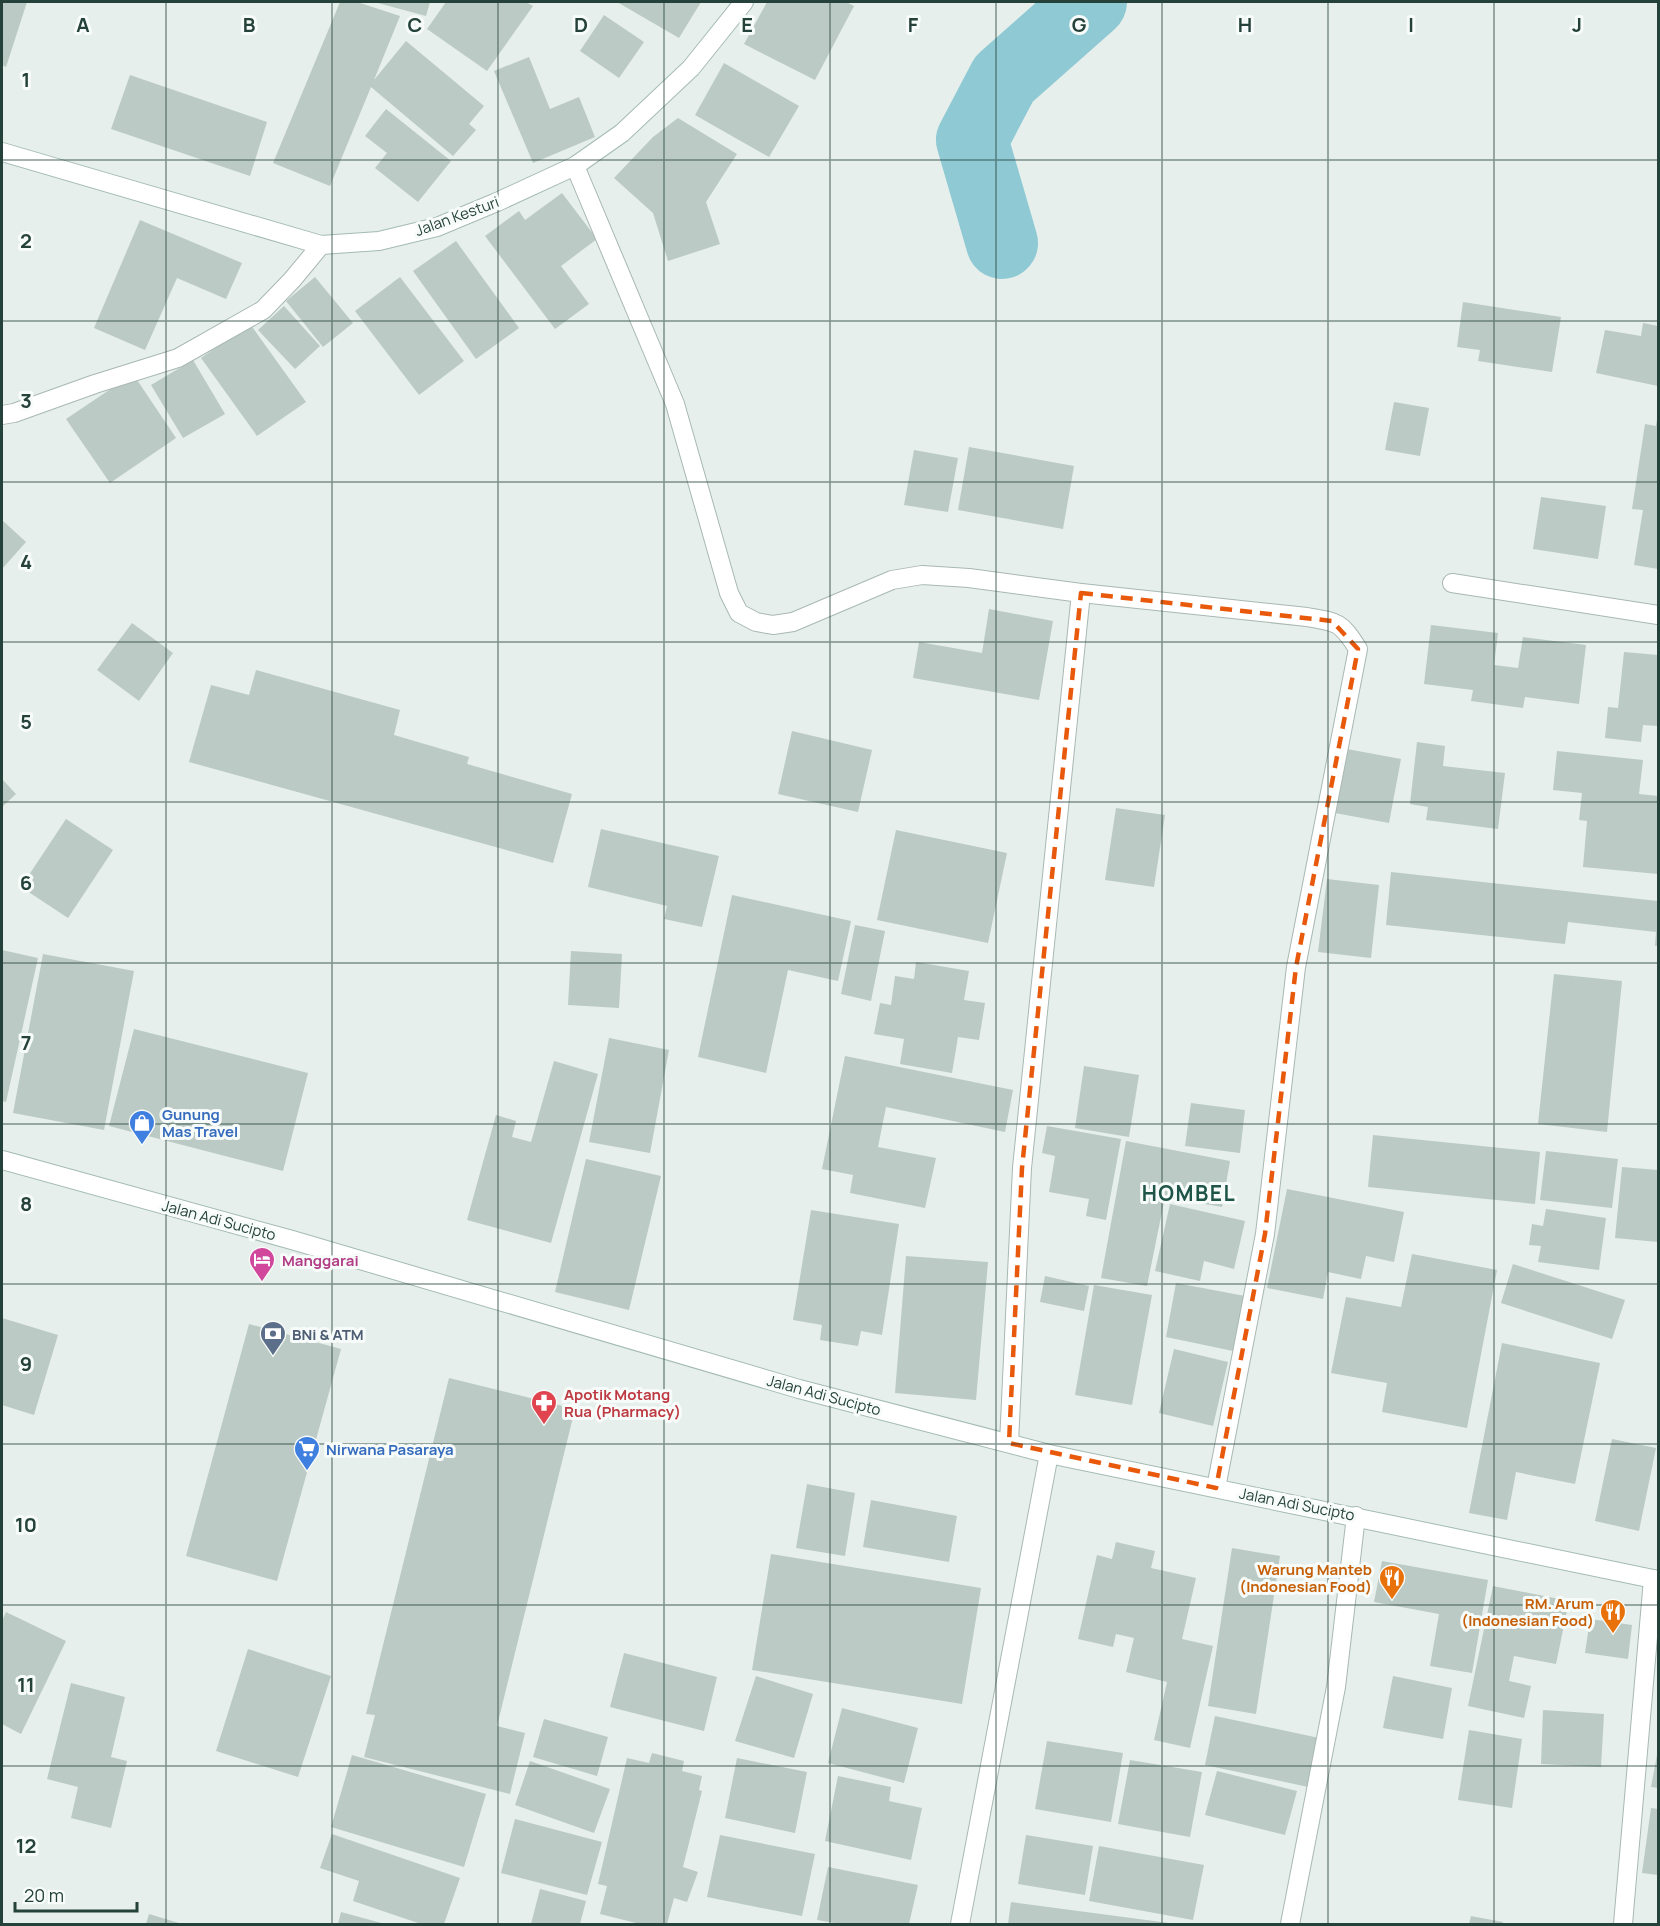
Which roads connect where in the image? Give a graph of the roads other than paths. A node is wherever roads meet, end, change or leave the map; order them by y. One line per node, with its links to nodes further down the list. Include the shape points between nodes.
1 (744, 2): 3 (street, Jalan Kesturi, via 691,68 622,133)
2 (2, 152): 4 (street, Jalan Kesturi)
3 (575, 166): 4 (street, Jalan Kesturi, via 436,226 379,241); 7 (street, via 675,404 729,593 740,613 773,626 793,622 892,580 922,575)
4 (321, 245): 5 (street, via 263,310 178,358)
5 (2, 415)
6 (1452, 583): 8 (street)
7 (1081, 593): 10 (street, via 1022,1168); 12 (street, via 1332,621 1341,625 1358,649 1296,967 1265,1234)
8 (1659, 615)
9 (2, 1160): 10 (street, Jalan Adi Sucipto, via 292,1240 799,1389)
10 (1009, 1443): 11 (street, Jalan Adi Sucipto)
11 (1049, 1454): 12 (street, Jalan Adi Sucipto); 15 (street)
12 (1216, 1488): 13 (street, Jalan Adi Sucipto)
13 (1356, 1516): 14 (street, Jalan Adi Sucipto); 16 (street, via 1336,1687)
14 (1656, 1580): 17 (street)
15 (960, 1924)
16 (1290, 1924)
17 (1623, 1924)

